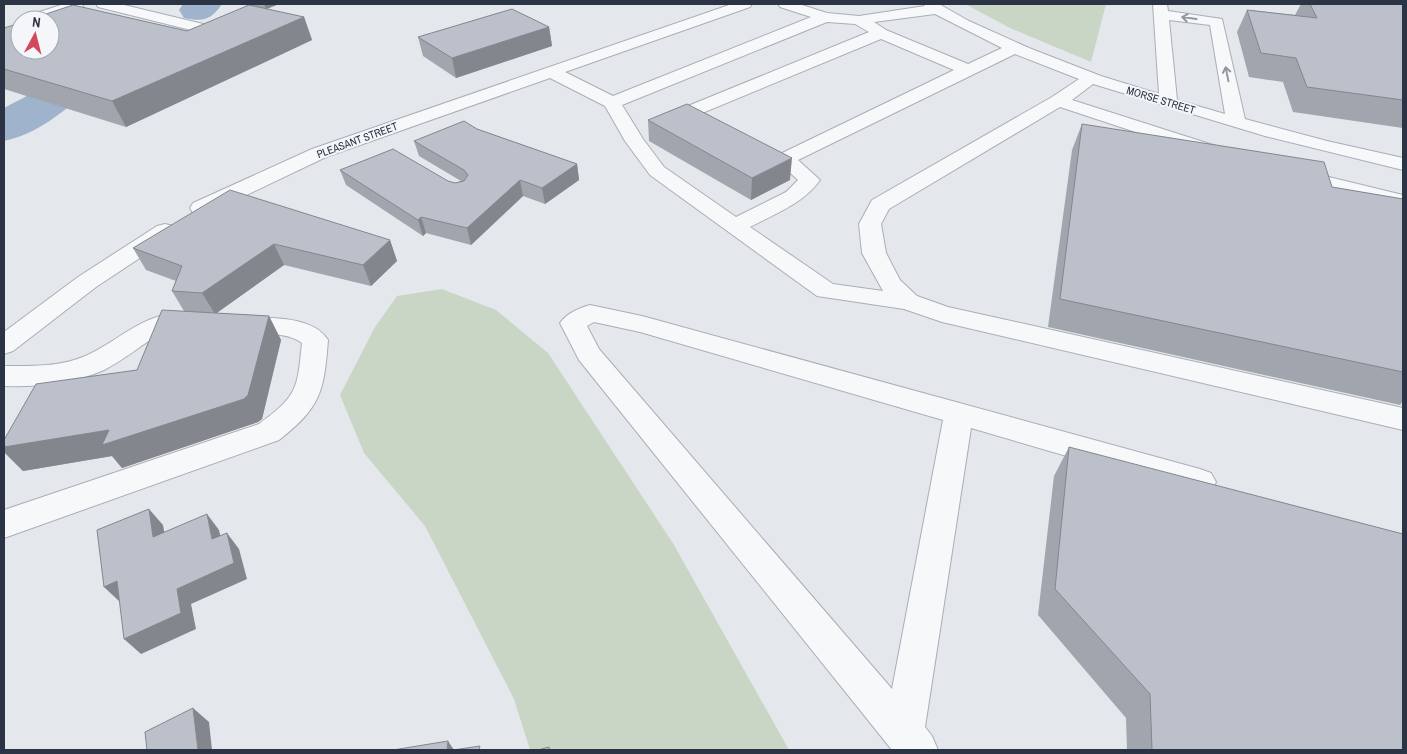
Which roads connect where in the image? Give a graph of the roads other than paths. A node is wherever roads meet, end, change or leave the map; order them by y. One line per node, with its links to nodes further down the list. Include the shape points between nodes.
1 (78, 4): 7 (street)
2 (103, 4): 10 (street)
3 (745, 4): 14 (street, PLEASANT STREET)
4 (785, 4): 8 (street)
5 (933, 6): 9 (street); 12 (street, MORSE STREET)
6 (1160, 9): 18 (street); 22 (street, one-way to 6, via 1217,22)
7 (60, 10)
8 (826, 17): 9 (street); 16 (street)
9 (859, 20): 11 (street)
10 (223, 33)
11 (881, 33): 13 (street); 20 (street)
12 (1014, 48): 13 (street); 15 (street, MORSE STREET)
13 (968, 70): 25 (street)
14 (552, 72): 19 (street); 31 (street, PLEASANT STREET, via 378,142 319,153 183,219 87,282)
15 (1091, 78): 17 (street); 18 (street, MORSE STREET)
16 (644, 90): 19 (street); 20 (street)
17 (1058, 101): 24 (street); 30 (street, via 880,205 870,224 874,253 890,284)
18 (1168, 102): 22 (street, MORSE STREET)
19 (612, 103): 29 (street, via 657,171)
20 (676, 106): 21 (street)
21 (706, 121)
22 (1236, 122): 26 (street, MORSE STREET)
23 (768, 151): 25 (street)
24 (1229, 156)
25 (785, 159): 29 (street, via 810,180 793,196)
26 (1403, 164)
27 (1275, 169): 28 (street)
28 (1403, 201)
29 (735, 226): 30 (street, via 826,291)
30 (908, 302): 34 (street, via 951,316)
31 (4, 345)
32 (4, 376): 36 (street, via 41,377 67,373 113,353 152,327 168,322 290,329 308,334 314,340 310,388 303,403 269,432)
33 (959, 414): 35 (street); 37 (street); 37 (street, via 642,324 590,313 573,323 588,354)
34 (1403, 419)
35 (1224, 489)
36 (4, 524)
37 (911, 742)

